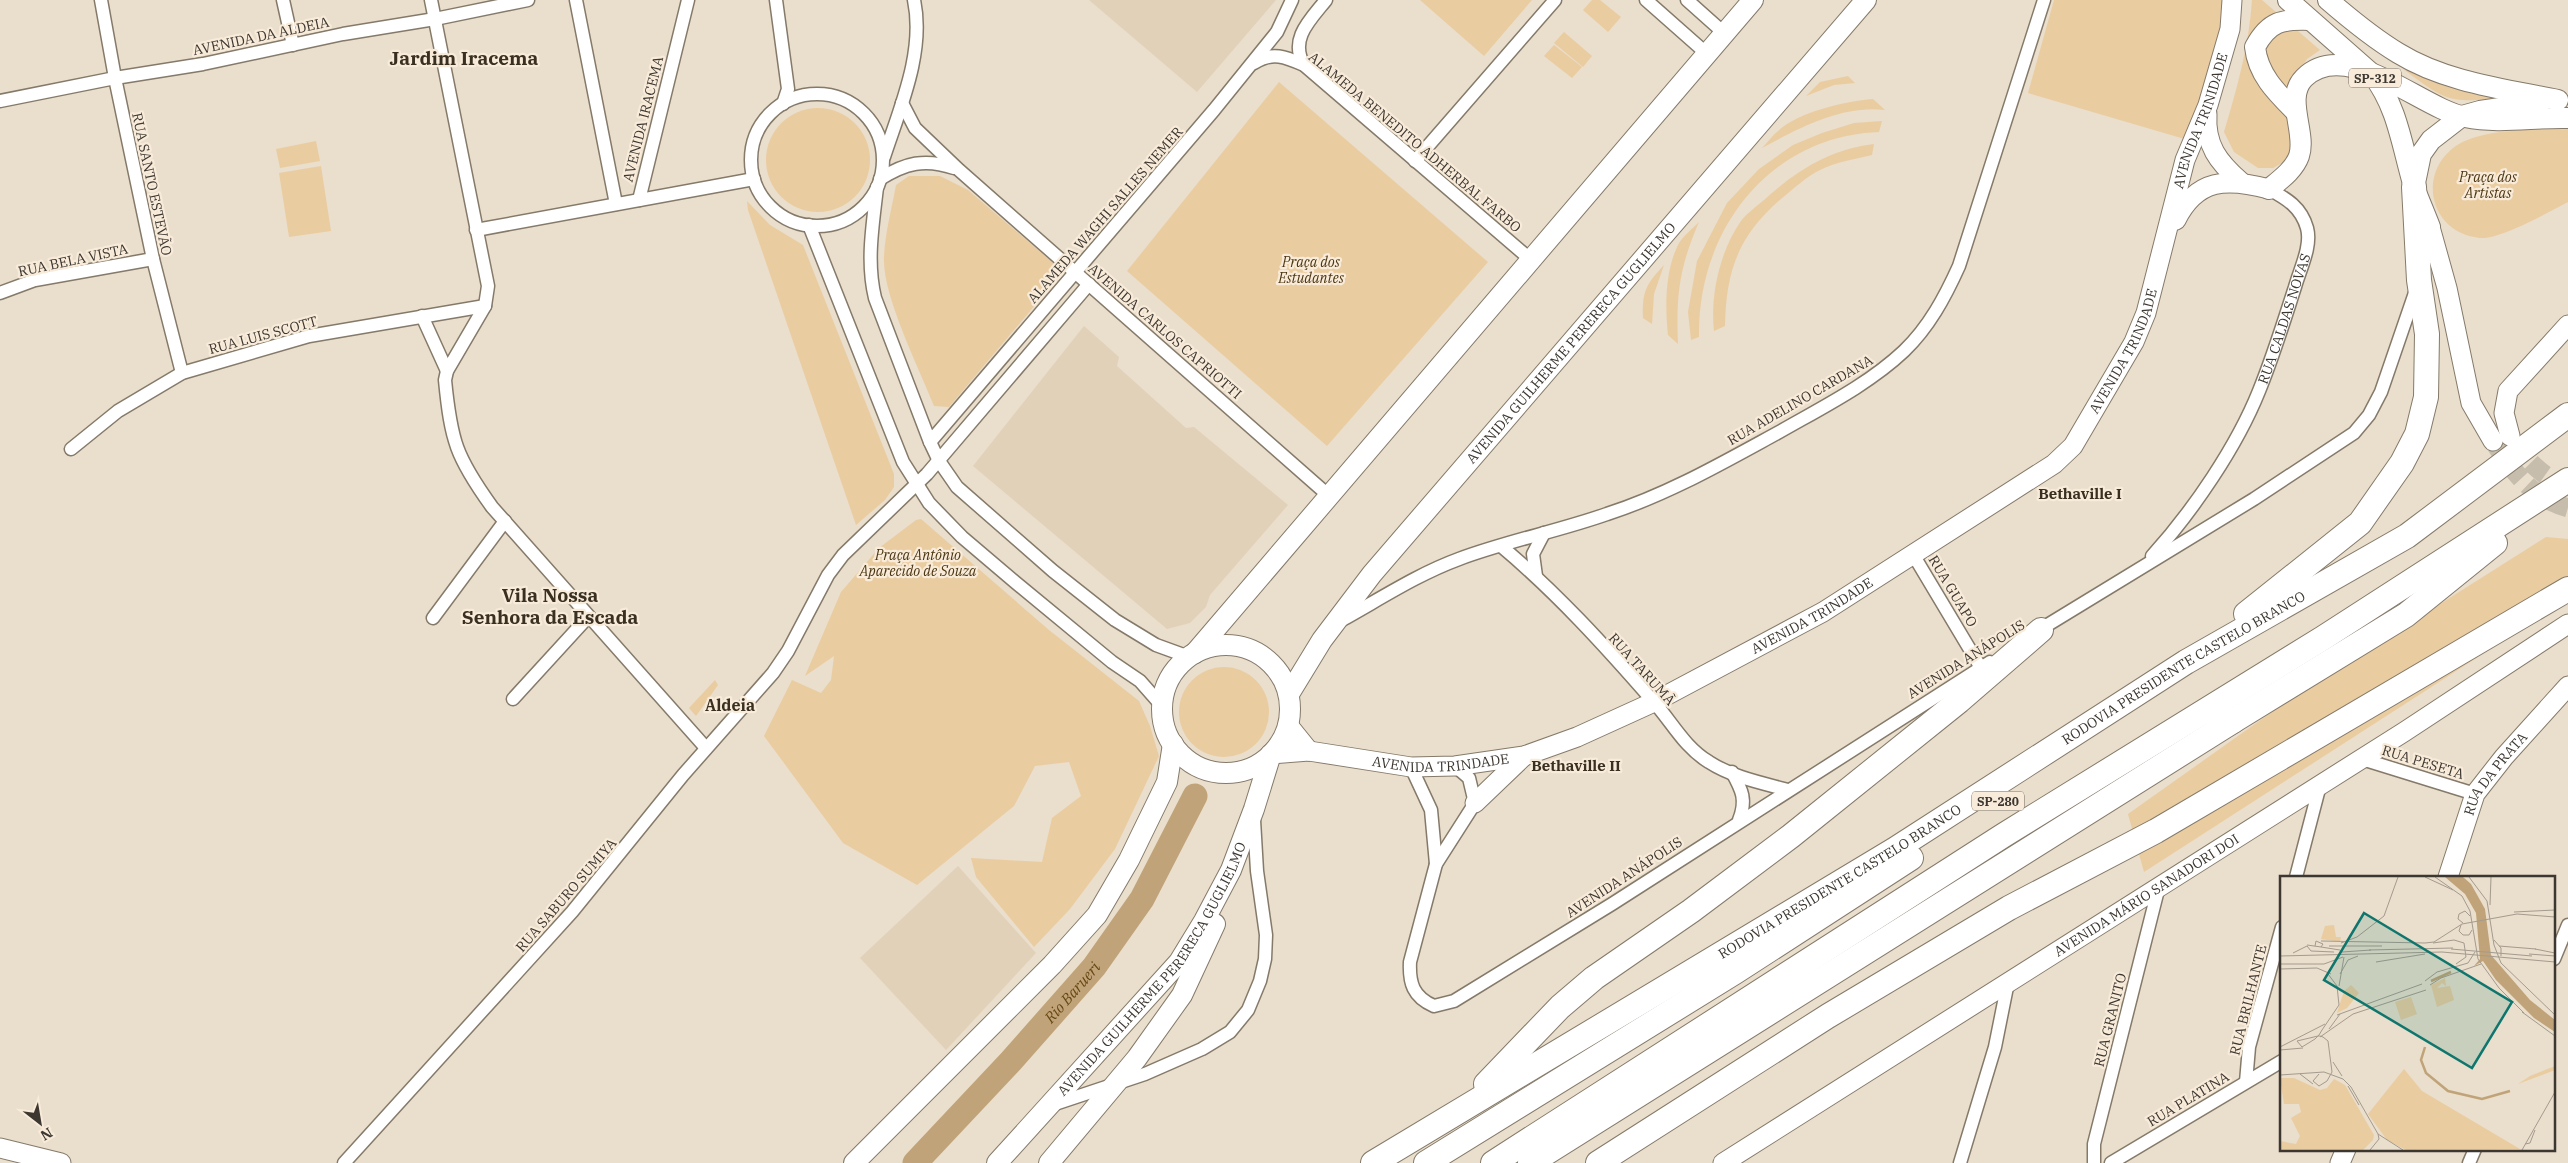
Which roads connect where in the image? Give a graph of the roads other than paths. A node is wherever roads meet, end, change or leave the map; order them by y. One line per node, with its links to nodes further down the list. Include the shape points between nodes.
1 (101, 0): 28 (street, RUA SANTO ESTEVÃO)
2 (283, 0): 23 (street)
3 (431, 0): 20 (street)
4 (528, 0): 20 (street, AVENIDA DA ALDEIA)
5 (576, 0): 46 (street)
6 (688, 0): 45 (street, AVENIDA IRACEMA)
7 (776, 0): 32 (street, via 788,89)
8 (915, 0): 31 (street, via 916,45)
9 (1292, 0): 26 (street, ALAMEDA WAGHI SALLES NEMER, via 1277,32)
10 (1326, 0): 25 (street, via 1298,40 1298,53)
11 (1556, 0): 38 (street)
12 (1646, 0): 24 (street)
13 (1687, 0): 22 (street)
14 (1752, 0): 22 (main road)
15 (1866, 0): 81 (main road, AVENIDA GUILHERME PERERECA GUGLIELMO, via 1372,574)
16 (2044, 0): 71 (street, RUA ADELINO CARDANA, via 1959,266 1941,303 1905,350 1880,372 1823,408 1660,495)
17 (2232, 0): 33 (street, AVENIDA TRINIDADE, via 2230,29)
18 (2288, 0): 21 (main road, SP-312)
19 (2328, 0): 29 (main road, via 2398,54 2427,68 2465,81)
20 (435, 19): 23 (street, AVENIDA DA ALDEIA); 49 (street)
21 (2310, 20): 27 (main road, SP-312); 34 (main road, via 2279,22 2267,30 2255,47 2256,60 2264,76)
22 (1724, 33): 24 (main road)
23 (293, 45): 28 (street, AVENIDA DA ALDEIA)
24 (1706, 53): 52 (main road)
25 (1304, 65): 26 (street, ALAMEDA BENEDITO ADHERBAL FARBO, via 1272,55); 38 (street, ALAMEDA BENEDITO ADHERBAL FARBO)
26 (1250, 66): 53 (street, ALAMEDA WAGHI SALLES NEMER)
27 (2372, 74): 34 (main road, via 2348,65 2314,71 2303,78 2297,94); 35 (main road, SP-312); 43 (main road, SP-312, via 2392,106)
28 (114, 78): 30 (street, AVENIDA DA ALDEIA); 51 (street, RUA SANTO ESTEVÃO)
29 (2563, 100): 35 (main road)
30 (0, 101)
31 (902, 103): 37 (street); 39 (street, AVENIDA CARLOS CAPRIOTTI, via 915,128)
32 (783, 104): 37 (street, via 802,96 822,94 855,105 876,131); 40 (street, via 765,120 756,136 751,159)
33 (2208, 105): 41 (street, via 2206,124 2214,155); 50 (street, AVENIDA TRINIDADE, via 2185,160)
34 (2296, 112): 44 (main road, via 2301,148 2299,157)
35 (2462, 116): 36 (main road, via 2487,121); 43 (main road, via 2431,140 2421,154)
36 (2568, 118)
37 (883, 161): 42 (street)
38 (1415, 161): 52 (street, ALAMEDA BENEDITO ADHERBAL FARBO)
39 (959, 170): 42 (street, AVENIDA CARLOS CAPRIOTTI, via 922,161 905,165); 53 (street, AVENIDA CARLOS CAPRIOTTI)
40 (754, 179): 45 (street); 47 (street, via 774,210)
41 (2241, 182): 44 (street, RUA CALDAS NOVAS); 50 (street, RUA CALDAS NOVAS, via 2202,188 2193,195 2183,206)
42 (878, 183): 47 (street, via 867,202 848,218 830,224); 64 (street, via 870,253 872,287)
43 (2414, 187): 48 (main road, SP-312); 54 (highway)
44 (2269, 189): 75 (street, RUA CALDAS NOVAS, via 2291,201 2308,229 2307,248 2290,303 2259,392 2239,432 2176,529)
45 (638, 200): 46 (street, AVENIDA IRACEMA)
46 (616, 204): 49 (street, AVENIDA IRACEMA)
47 (809, 225): 68 (street, via 903,462)
48 (2430, 227): 59 (street, via 2447,288 2471,403 2501,439 2508,391)
49 (476, 230): 57 (street, via 488,286)
50 (2165, 242): 74 (street, AVENIDA TRINDADE, via 2146,313 2134,342 2073,446 2054,464)
51 (152, 259): 56 (street, RUA BELA VISTA, via 35,280); 61 (street, RUA SANTO ESTEVÃO)
52 (1530, 259): 69 (main road)
53 (1075, 272): 55 (street, AVENIDA CARLOS CAPRIOTTI); 64 (street, ALAMEDA WAGHI SALLES NEMER)
54 (2419, 280): 75 (street, AVENIDA ANÁPOLIS, via 2381,392 2369,415 2354,433); 84 (highway, via 2427,334 2426,397 2417,434 2402,463 2360,523)
55 (1089, 284): 66 (street); 69 (street, AVENIDA CARLOS CAPRIOTTI)
56 (0, 294)
57 (485, 306): 58 (street, RUA LUIS SCOTT); 60 (street)
58 (422, 316): 60 (street); 61 (street, RUA LUIS SCOTT, via 309,336)
59 (2568, 325)
60 (447, 371): 70 (street, via 445,380 452,437 471,477)
61 (182, 373): 65 (street, RUA LUIS SCOTT, via 118,411)
62 (2568, 415): 72 (highway)
63 (2568, 434): 72 (highway, RODOVIA PRESIDENTE CASTELO BRANCO / SP-280)
64 (930, 442): 66 (street)
65 (71, 449)
66 (939, 461): 68 (street, RUA SABURO SUMIYA); 83 (street, via 957,487 1102,610 1142,638)
67 (2568, 482): 91 (highway, via 2406,615); 106 (highway, SP-280)
68 (916, 486): 90 (street, via 962,537 1112,662 1140,681); 95 (street, RUA SABURO SUMIYA, via 843,555 828,575 774,673)
69 (1328, 495): 83 (main road)
70 (505, 521): 78 (street); 79 (street)
71 (1544, 533): 73 (street, RUA ADELINO CARDANA); 76 (street, via 1533,554)
72 (2407, 536): 84 (highway, RODOVIA PRESIDENTE CASTELO BRANCO); 93 (highway, RODOVIA PRESIDENTE CASTELO BRANCO / SP-280)
73 (1501, 546): 76 (street, RUA TARUMÃ); 81 (street, RUA ADELINO CARDANA, via 1432,570)
74 (1914, 556): 85 (street, RUA GUAPO); 89 (street, AVENIDA TRINDADE, via 1823,612)
75 (2144, 566): 82 (street, AVENIDA ANÁPOLIS)
76 (1536, 576): 89 (street, RUA TARUMÃ)
77 (2568, 589): 137 (highway, via 2156,831 2009,908 1828,1016)
78 (588, 617): 88 (street); 95 (street)
79 (433, 618)
80 (2568, 624): 99 (street, AVENIDA MÁRIO SANADORI DOI)
81 (1333, 625): 87 (main road, AVENIDA GUILHERME PERERECA GUGLIELMO)
82 (2041, 630): 85 (street, AVENIDA ANÁPOLIS); 123 (highway, via 1791,836 1560,1006)
83 (1192, 655): 87 (main road, via 1210,647 1226,645 1249,649 1274,667); 90 (main road, via 1172,675)
84 (2186, 662): 93 (highway); 123 (highway, RODOVIA PRESIDENTE CASTELO BRANCO, via 1894,850)
85 (1980, 668): 104 (street, AVENIDA ANÁPOLIS)
86 (2568, 687): 105 (street, RUA DA PRATA)
87 (1289, 694): 92 (main road)
88 (513, 699)
89 (1654, 702): 98 (street, AVENIDA TRINDADE, via 1577,737); 102 (street, RUA TARUMÃ, via 1692,750 1710,763)
90 (1162, 706): 94 (main road, via 1163,722)
91 (2233, 721): 106 (highway); 136 (highway)
92 (1288, 725): 96 (street); 97 (main road)
93 (2106, 731): 134 (highway, RODOVIA PRESIDENTE CASTELO BRANCO / SP-280, via 1735,972)
94 (1173, 744): 97 (main road, via 1195,765 1220,772 1246,770); 129 (main road, via 1167,782 1129,860 1097,915 1052,965)
95 (706, 748): 128 (street, RUA SABURO SUMIYA, via 572,912)
96 (1309, 751): 97 (street, AVENIDA TRINDADE); 100 (street, AVENIDA TRINDADE)
97 (1272, 754): 108 (main road, AVENIDA GUILHERME PERERECA GUGLIELMO)
98 (1524, 756): 101 (street, AVENIDA TRINDADE); 107 (street)
99 (2362, 758): 103 (street, AVENIDA MÁRIO SANADORI DOI); 105 (street, RUA PESETA)
100 (1410, 766): 101 (street, AVENIDA TRINDADE); 111 (street, via 1431,810)
101 (1455, 766): 107 (street, via 1469,778)
102 (1732, 772): 104 (street, RUA TARUMÃ); 109 (street, via 1744,799 1745,807)
103 (2320, 785): 112 (street); 114 (street, AVENIDA MÁRIO SANADORI DOI)
104 (1788, 790): 109 (street, AVENIDA ANÁPOLIS)
105 (2475, 794): 113 (street, RUA DA PRATA)
106 (2059, 800): 135 (highway, SP-280)
107 (1475, 803): 111 (street)
108 (1254, 809): 110 (main road, AVENIDA GUILHERME PERERECA GUGLIELMO); 121 (street, via 1256,862 1266,935 1263,966 1248,1010 1230,1032 1202,1049)
109 (1739, 820): 111 (street, AVENIDA ANÁPOLIS, via 1454,1002 1434,1006 1416,996 1409,976)
110 (1246, 828): 121 (main road, via 1238,870 1227,899 1182,994); 122 (main road, AVENIDA GUILHERME PERERECA GUGLIELMO, via 1218,896 1179,962)
111 (1436, 864)
112 (2296, 876)
113 (2448, 876)
114 (2160, 886): 118 (street, AVENIDA MÁRIO SANADORI DOI); 140 (street, RUA GRANITO, via 2094,1144)
115 (2568, 925): 117 (street)
116 (2280, 934): 120 (street, RUA BRILHANTE, via 2249,1047)
117 (2556, 954)
118 (2008, 982): 138 (street, AVENIDA MÁRIO SANADORI DOI); 139 (street, via 1995,1047)
119 (2280, 1062): 120 (street, RUA PLATINA)
120 (2246, 1082): 141 (street, RUA PLATINA)
121 (1116, 1083): 122 (street); 131 (main road)
122 (1052, 1105): 130 (main road, AVENIDA GUILHERME PERERECA GUGLIELMO)
123 (1465, 1106): 132 (highway, RODOVIA PRESIDENTE CASTELO BRANCO); 133 (highway)
124 (0, 1148): 127 (street)
125 (2346, 1150): 142 (street)
126 (2475, 1150): 143 (street)
127 (61, 1163)
128 (344, 1163)
129 (854, 1163)
130 (997, 1163)
131 (1049, 1163)
132 (1373, 1163)
133 (1418, 1163)
134 (1426, 1163)
135 (1493, 1163)
136 (1530, 1163)
137 (1598, 1163)
138 (1723, 1163)
139 (1960, 1163)
140 (2094, 1163)
141 (2111, 1163)
142 (2340, 1163)
143 (2469, 1163)

